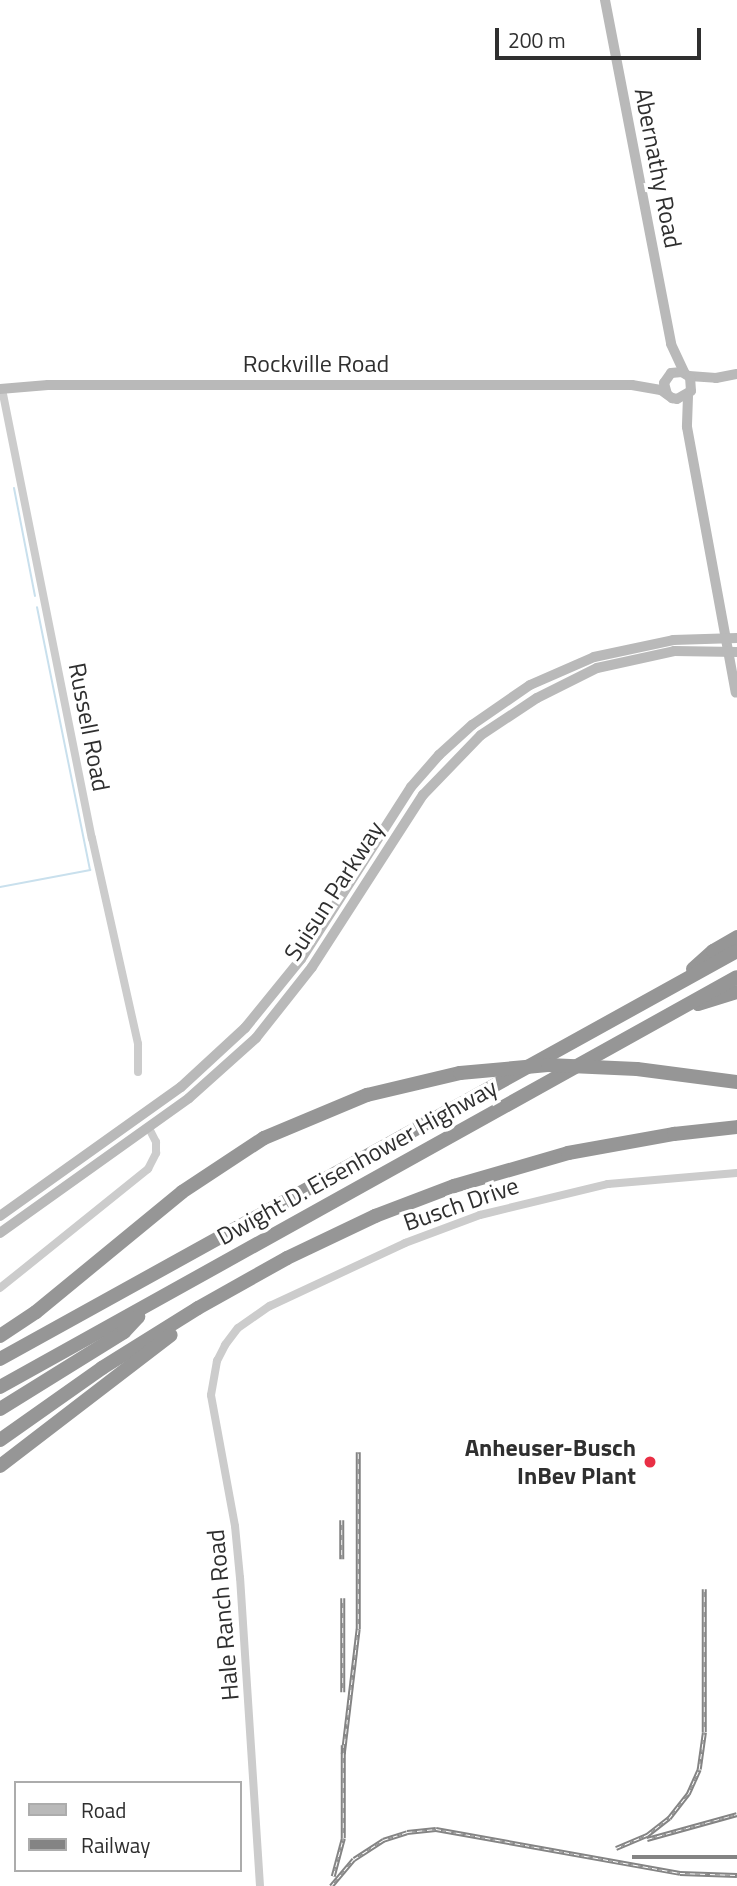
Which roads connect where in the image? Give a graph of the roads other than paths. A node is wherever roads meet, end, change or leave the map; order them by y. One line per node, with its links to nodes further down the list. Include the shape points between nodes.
1 (605, 0): 2 (main road, Abernathy Road)
2 (671, 344): 3 (main road, Abernathy Road); 5 (main road, Abernathy Road)
3 (687, 374): 5 (main road, via 676,371); 6 (main road); 9 (main road)
4 (737, 374): 6 (main road)
5 (667, 377): 7 (main road, Rockville Road); 10 (main road, via 664,386)
6 (716, 378): 9 (main road)
7 (632, 385): 8 (main road, Rockville Road, via 48,385); 10 (main road, Rockville Road)
8 (1, 389): 21 (street, Russell Road, via 138,1044)
9 (689, 394): 10 (main road); 11 (main road)
10 (671, 396): 11 (main road)
11 (687, 427): 12 (main road)
12 (731, 638): 13 (main road); 26 (main road, Suisun Parkway, via 652,643 594,657 530,685 472,725 411,788 300,959 245,1028 181,1087)
13 (733, 651): 14 (main road); 24 (main road, Suisun Parkway, via 674,651 589,671 481,735 423,795 276,1015 212,1079)
14 (736, 693)
15 (737, 937): 18 (highway, via 713,951)
16 (737, 951): 18 (highway, Dwight D. Eisenhower Highway)
17 (737, 977): 20 (highway, Dwight D. Eisenhower Highway)
18 (674, 986): 33 (highway, Dwight D. Eisenhower Highway)
19 (737, 992): 20 (highway)
20 (683, 1006): 30 (highway, Dwight D. Eisenhower Highway)
21 (138, 1072)
22 (734, 1081): 31 (highway, bridge, via 637,1069 548,1065 460,1073 367,1095 264,1138 182,1192)
23 (735, 1127): 29 (highway, via 587,1149 454,1186 318,1242)
24 (149, 1128): 27 (main road, Suisun Parkway); 28 (street, via 156,1153 148,1169)
25 (737, 1173): 32 (street, Busch Drive, via 608,1184 480,1215 405,1243 270,1306 238,1328)
26 (0, 1216)
27 (0, 1233)
28 (0, 1289)
29 (205, 1306): 36 (highway, via 102,1368); 37 (highway, via 202,1314)
30 (147, 1307): 34 (highway, Dwight D. Eisenhower Highway); 35 (highway, via 124,1332)
31 (0, 1336)
32 (225, 1345): 38 (street, Hale Ranch Road, via 211,1395 235,1526)
33 (0, 1359)
34 (0, 1387)
35 (0, 1409)
36 (0, 1440)
37 (0, 1466)
38 (260, 1886)

